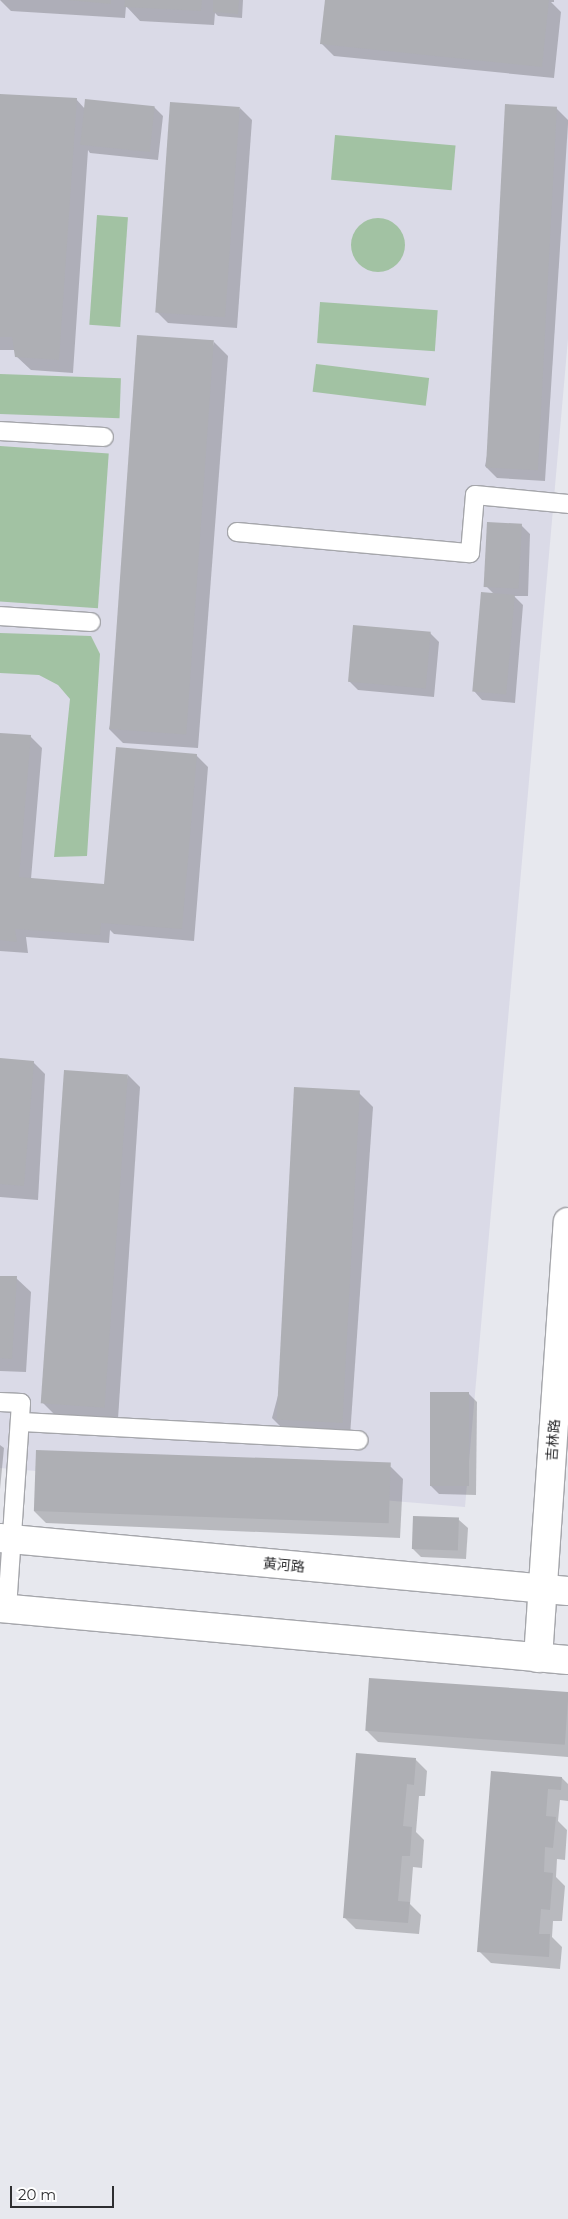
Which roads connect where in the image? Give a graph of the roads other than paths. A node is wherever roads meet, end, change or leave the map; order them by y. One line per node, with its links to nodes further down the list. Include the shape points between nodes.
1 (0, 431): 2 (lane)
2 (104, 437)
3 (568, 504): 4 (lane, via 475,494 470,553)
4 (237, 532)
5 (0, 616): 6 (lane)
6 (91, 622)
7 (568, 1222): 12 (street, 吉林路)
8 (0, 1402): 9 (lane, via 22,1403)
9 (22, 1422): 10 (lane); 11 (lane)
10 (359, 1440)
11 (6, 1539): 12 (street, 黄河路); 13 (lane)
12 (555, 1590): 14 (street, 吉林路)
13 (3, 1608): 14 (street)
14 (538, 1658): 15 (street)
15 (568, 1660)

